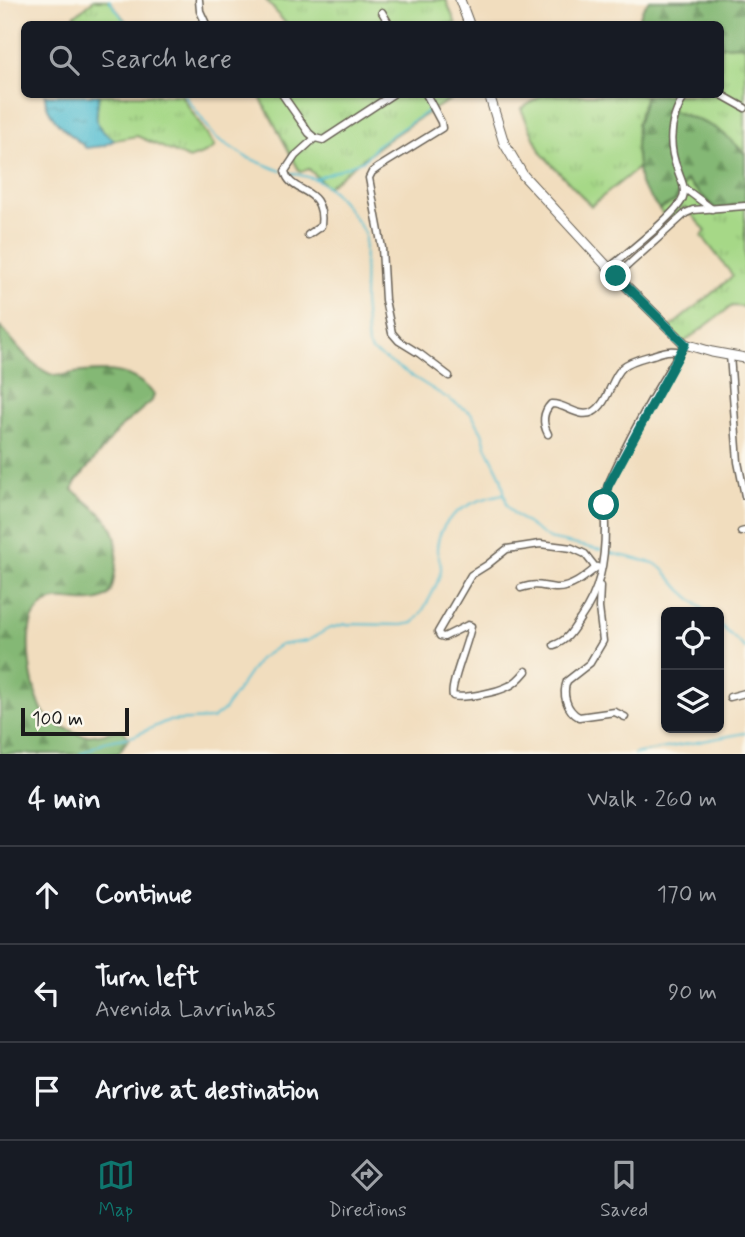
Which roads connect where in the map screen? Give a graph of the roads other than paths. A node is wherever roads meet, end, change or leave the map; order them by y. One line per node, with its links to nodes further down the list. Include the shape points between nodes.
1 (199, 0): 4 (street)
2 (460, 0): 6 (street)
3 (382, 12): 5 (street)
4 (205, 21)
5 (387, 21)
6 (468, 21)
7 (724, 96): 13 (street)
8 (285, 98): 14 (street)
9 (387, 98): 14 (street, via 326,139)
10 (428, 98): 24 (street, via 442,128 369,178 392,333)
11 (490, 98): 19 (street, via 504,144 523,175)
12 (684, 98): 15 (street, via 670,137)
13 (745, 108)
14 (314, 138): 18 (street, via 286,169 289,180 319,204 321,226)
15 (684, 188): 17 (street); 19 (street, via 679,206)
16 (745, 206): 17 (street)
17 (712, 209): 20 (street, via 686,213)
18 (308, 235)
19 (609, 268): 20 (street)
20 (616, 276): 21 (street)
21 (682, 348): 22 (street); 25 (street, via 623,367 592,412 579,414 551,404 544,416); 27 (street, via 608,486)
22 (730, 355): 23 (street); 26 (street)
23 (745, 358)
24 (449, 376)
25 (548, 434)
26 (745, 496)
27 (603, 561): 28 (street); 29 (street)
28 (596, 568): 30 (street, via 565,587 539,584); 32 (street, via 580,550 526,545 502,551 466,580 438,632 444,637 471,626 451,688 453,696 504,688)
29 (600, 583): 31 (street, via 568,636); 35 (street, via 603,641 590,663 567,681 566,699 579,718 615,712)
30 (521, 588)
31 (554, 645)
32 (526, 671)
33 (745, 693): 34 (street)
34 (730, 697)
35 (625, 717)

